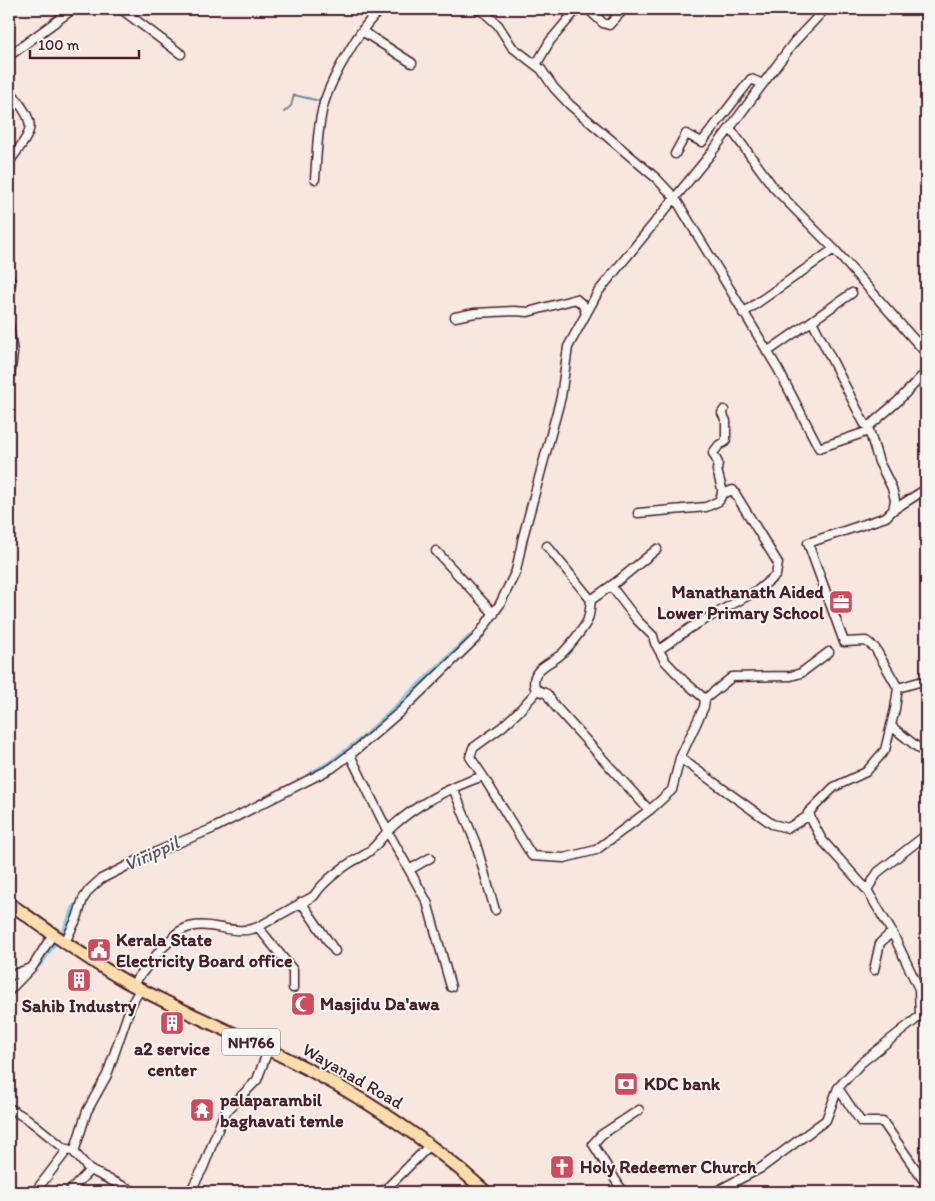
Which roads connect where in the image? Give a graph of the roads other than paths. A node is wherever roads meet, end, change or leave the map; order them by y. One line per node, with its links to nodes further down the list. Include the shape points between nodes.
1 (72, 9): 11 (street)
2 (121, 9): 10 (street)
3 (382, 9): 9 (street)
4 (476, 9): 13 (street, via 498,25 512,47)
5 (577, 9): 13 (street, via 550,41)
6 (588, 9): 7 (street, via 609,25)
7 (624, 9)
8 (825, 9): 14 (street, via 795,41)
9 (362, 31): 12 (street); 19 (street, via 339,66 324,103)
10 (181, 54)
11 (9, 56)
12 (412, 63)
13 (536, 65): 20 (street, via 570,105 660,182)
14 (763, 84): 16 (street); 17 (street, via 751,79 702,142 686,134)
15 (9, 89): 18 (street, via 27,113 30,123 28,137)
16 (730, 128): 20 (street); 21 (street, via 774,188)
17 (676, 154)
18 (9, 162)
19 (316, 179)
20 (674, 198): 25 (street); 26 (street, via 598,292)
21 (834, 249): 25 (street); 31 (street)
22 (9, 277): 23 (street)
23 (9, 288)
24 (852, 293): 28 (street)
25 (743, 313): 30 (street)
26 (586, 314): 27 (street, via 576,299 528,312 475,312); 45 (street, via 568,347 561,397 516,571)
27 (455, 317)
28 (812, 321): 30 (street); 35 (street)
29 (9, 325): 33 (street, via 13,353)
30 (767, 352): 35 (street, via 819,448)
31 (926, 354)
32 (926, 375): 35 (street)
33 (9, 384)
34 (724, 410): 37 (street, via 726,439 713,453 718,463)
35 (869, 429): 38 (street, via 879,462 892,488)
36 (926, 489): 38 (street)
37 (722, 494): 39 (street, via 714,504 706,507); 46 (street, via 733,490 778,564 776,575 758,590 690,628)
38 (893, 510): 49 (street, via 886,517 808,543 844,642 866,641 874,648)
39 (638, 513)
40 (547, 546): 44 (street)
41 (657, 550): 43 (street)
42 (436, 551): 45 (street)
43 (610, 586): 44 (street); 46 (street, via 653,636)
44 (591, 600): 50 (street, via 588,619 580,632 560,656 536,674 534,688)
45 (494, 614): 54 (street, via 457,657)
46 (659, 650): 51 (street, via 665,661)
47 (828, 652): 51 (street, via 801,674 732,678)
48 (926, 680): 49 (street)
49 (898, 688): 52 (street)
50 (538, 690): 56 (street, via 502,727 472,748 470,757); 58 (street, via 547,694)
51 (705, 699): 55 (street)
52 (891, 726): 53 (street); 59 (street, via 885,750 866,772 834,787 808,813)
53 (926, 754)
54 (350, 755): 60 (street); 73 (street, via 332,768 237,817 101,879 83,899)
55 (680, 758): 58 (street, via 672,790); 59 (street, via 772,824 788,828)
56 (483, 776): 57 (street); 58 (street, via 532,856 564,858 596,850)
57 (453, 788): 60 (street, via 424,803); 69 (street, via 476,844)
58 (648, 810)
59 (810, 815): 66 (street, via 822,840)
60 (388, 832): 63 (street); 67 (street, via 314,896)
61 (926, 835): 66 (street, via 878,872)
62 (408, 850): 63 (street)
63 (400, 855): 65 (street)
64 (430, 858): 65 (street)
65 (409, 870): 79 (street, via 427,902)
66 (867, 890): 71 (street)
67 (301, 902): 70 (street); 74 (street)
68 (9, 903): 72 (highway, Wayanad Road / NH766)
69 (494, 910)
70 (258, 926): 78 (street, via 249,931 212,926 182,929 162,948); 80 (street, via 293,970)
71 (892, 932): 76 (street, via 880,943); 82 (street)
72 (53, 934): 73 (highway, Wayanad Road / NH766); 75 (street)
73 (65, 942): 78 (highway, Wayanad Road / NH766, via 99,966)
74 (335, 951)
75 (30, 969): 77 (street); 81 (street)
76 (874, 970)
77 (9, 976)
78 (137, 986): 83 (highway, Wayanad Road / NH766); 88 (street, via 107,1075 87,1111)
79 (451, 987)
80 (293, 988)
81 (9, 991)
82 (923, 998): 84 (street, via 920,1016 861,1063)
83 (268, 1050): 87 (highway, Wayanad Road / NH766, via 365,1101); 94 (street, via 257,1080 224,1114)
84 (838, 1088): 90 (street, via 861,1122 883,1122); 98 (street, via 826,1120 761,1168)
85 (9, 1108): 88 (street)
86 (639, 1110): 97 (street, via 601,1134 593,1144)
87 (430, 1145): 95 (street); 96 (highway, Wayanad Road / NH766)
88 (71, 1151): 89 (street); 91 (street)
89 (90, 1170): 92 (street); 93 (street)
90 (925, 1181)
91 (34, 1192)
92 (69, 1192)
93 (135, 1192)
94 (190, 1192)
95 (383, 1192)
96 (486, 1192)
97 (623, 1192)
98 (715, 1192)

